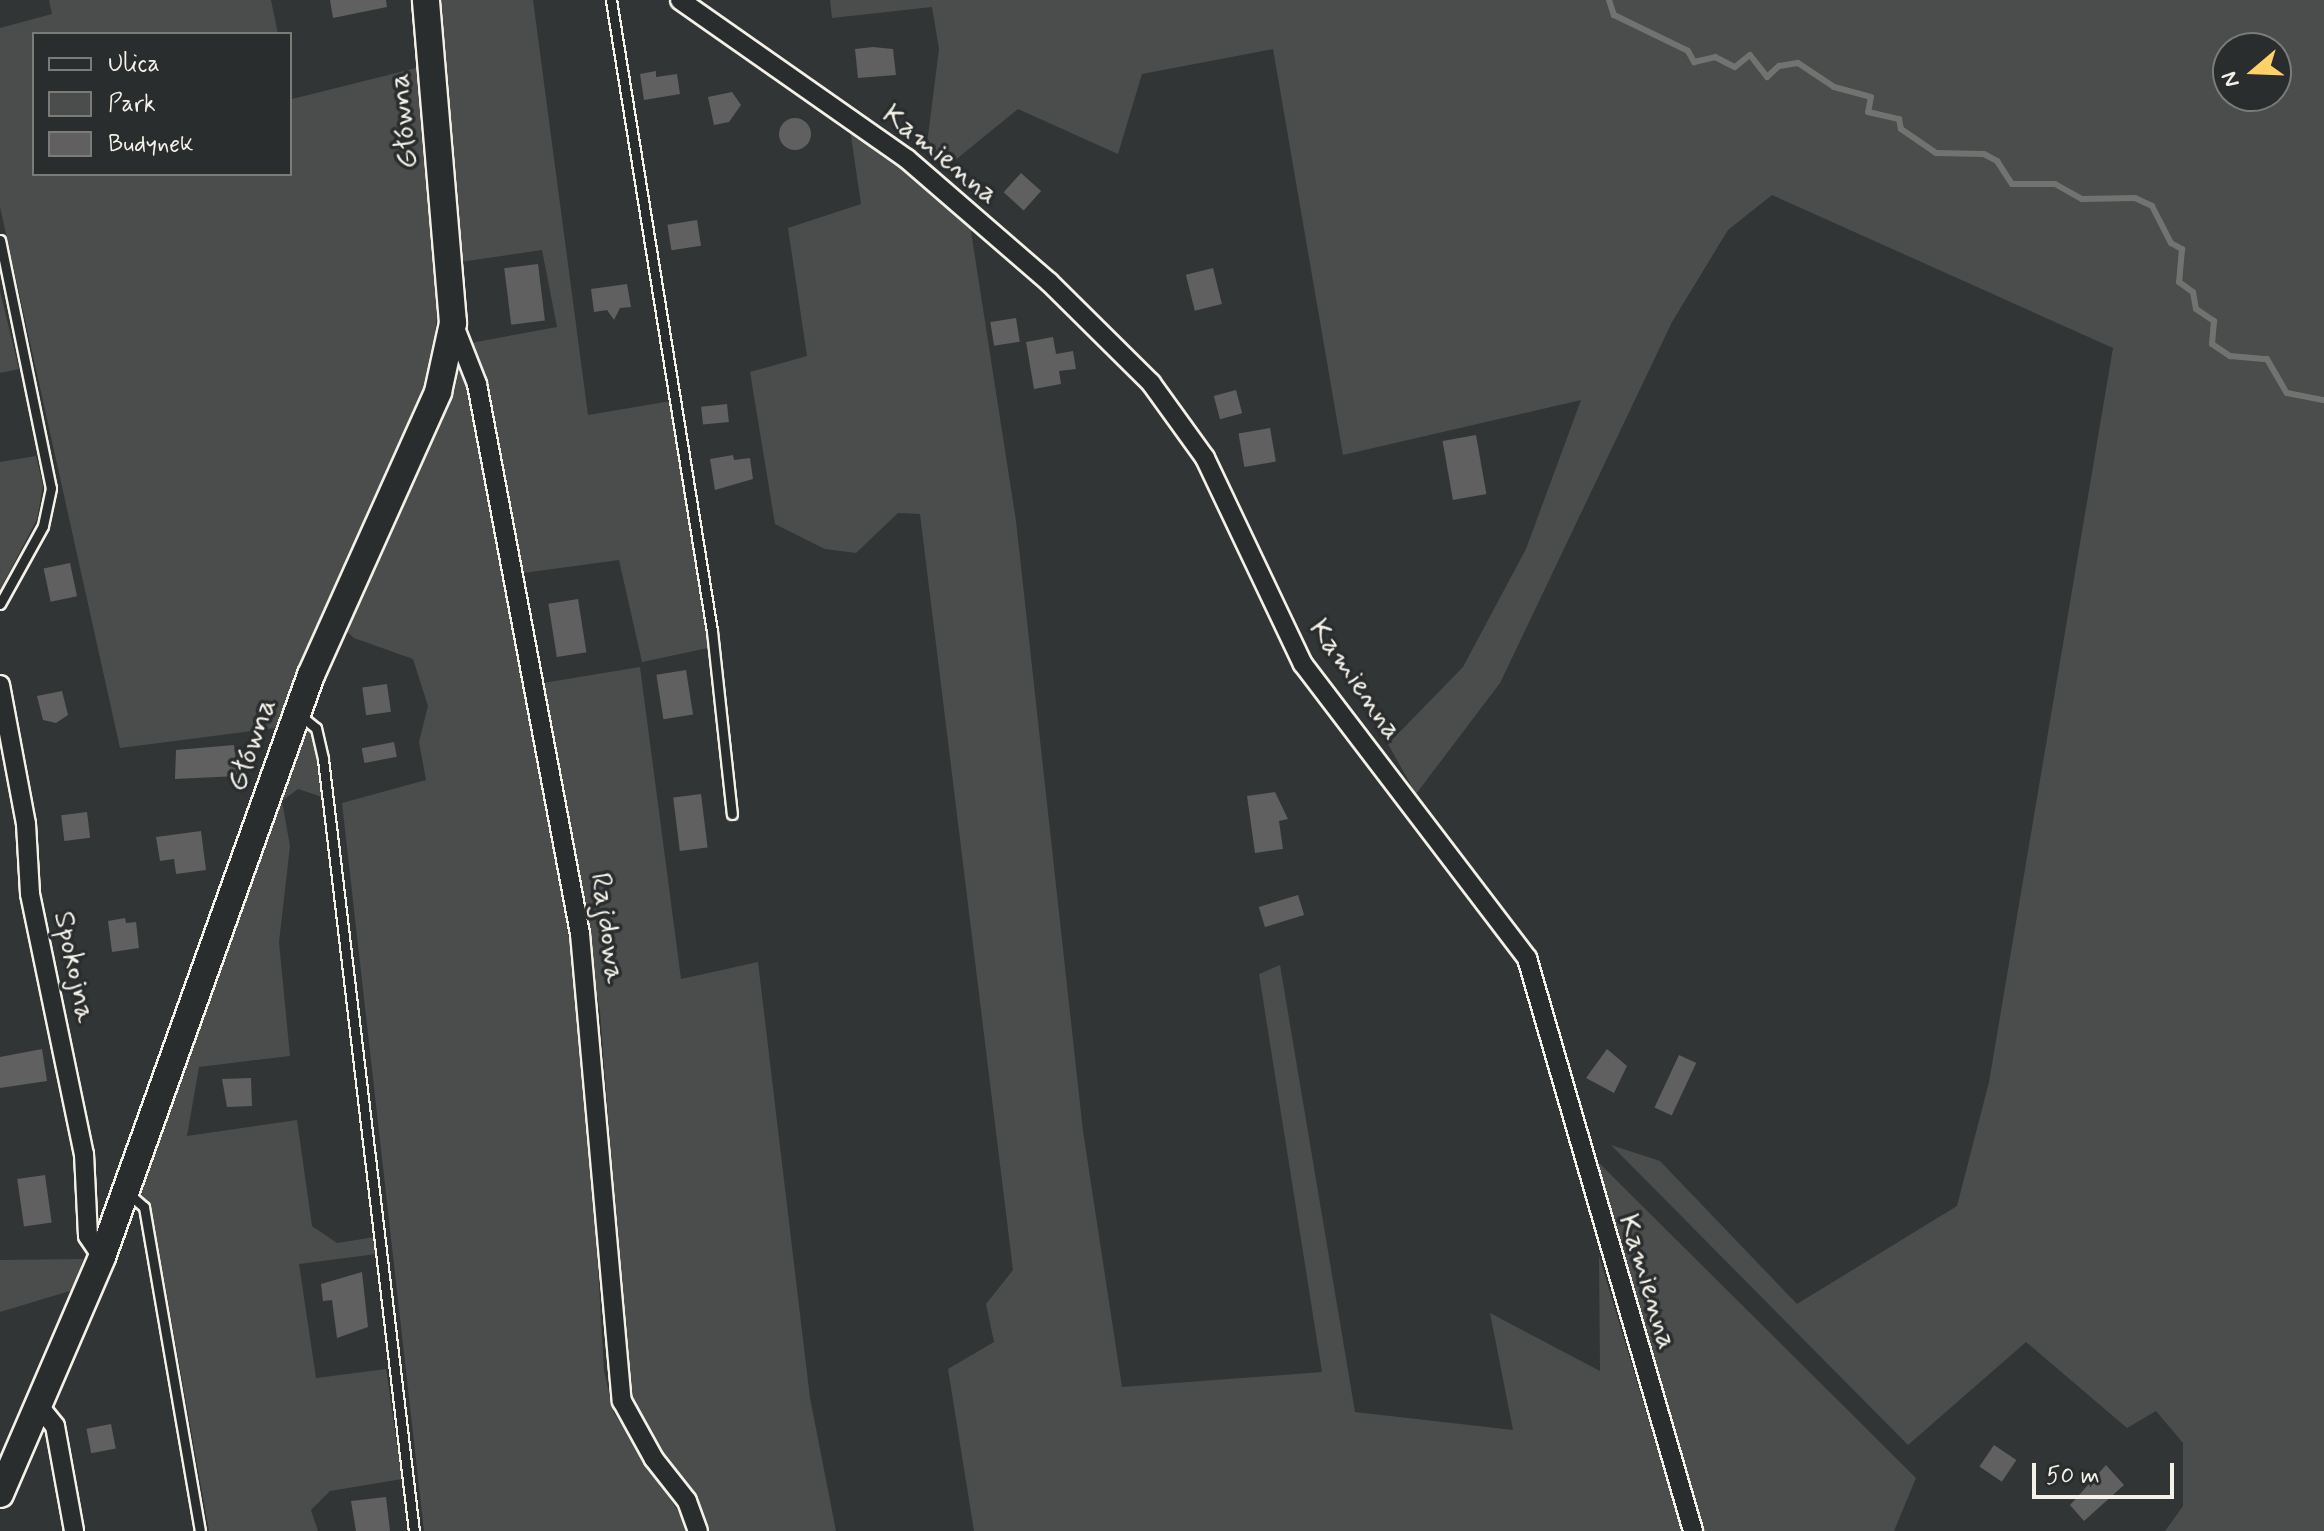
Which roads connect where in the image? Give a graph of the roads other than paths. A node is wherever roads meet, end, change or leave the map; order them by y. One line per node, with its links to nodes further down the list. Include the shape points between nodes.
1 (426, 0): 5 (street, Główna)
2 (611, 0): 9 (lane, via 712,631)
3 (680, 0): 18 (street, Kamienna, via 907,159 1049,282 1151,383 1205,458 1303,664 1527,958)
4 (0, 240): 6 (lane, via 51,488 43,526)
5 (453, 323): 8 (street, Główna, via 438,392 333,620); 17 (street, Rajdowa, via 477,384 568,857 593,1025 622,1401 654,1459 687,1501)
6 (0, 604)
7 (0, 685): 11 (street, Spokojna, via 26,824 30,894 84,1154 88,1236)
8 (299, 714): 10 (street, Główna); 16 (lane, via 316,728 323,759)
9 (732, 814)
10 (127, 1192): 11 (street, Główna); 15 (lane, via 144,1207)
11 (102, 1257): 12 (street, Główna)
12 (38, 1405): 13 (street, Główna); 14 (street, via 55,1426)
13 (0, 1494)
14 (74, 1531)
15 (200, 1531)
16 (414, 1531)
17 (698, 1531)
18 (1693, 1531)

